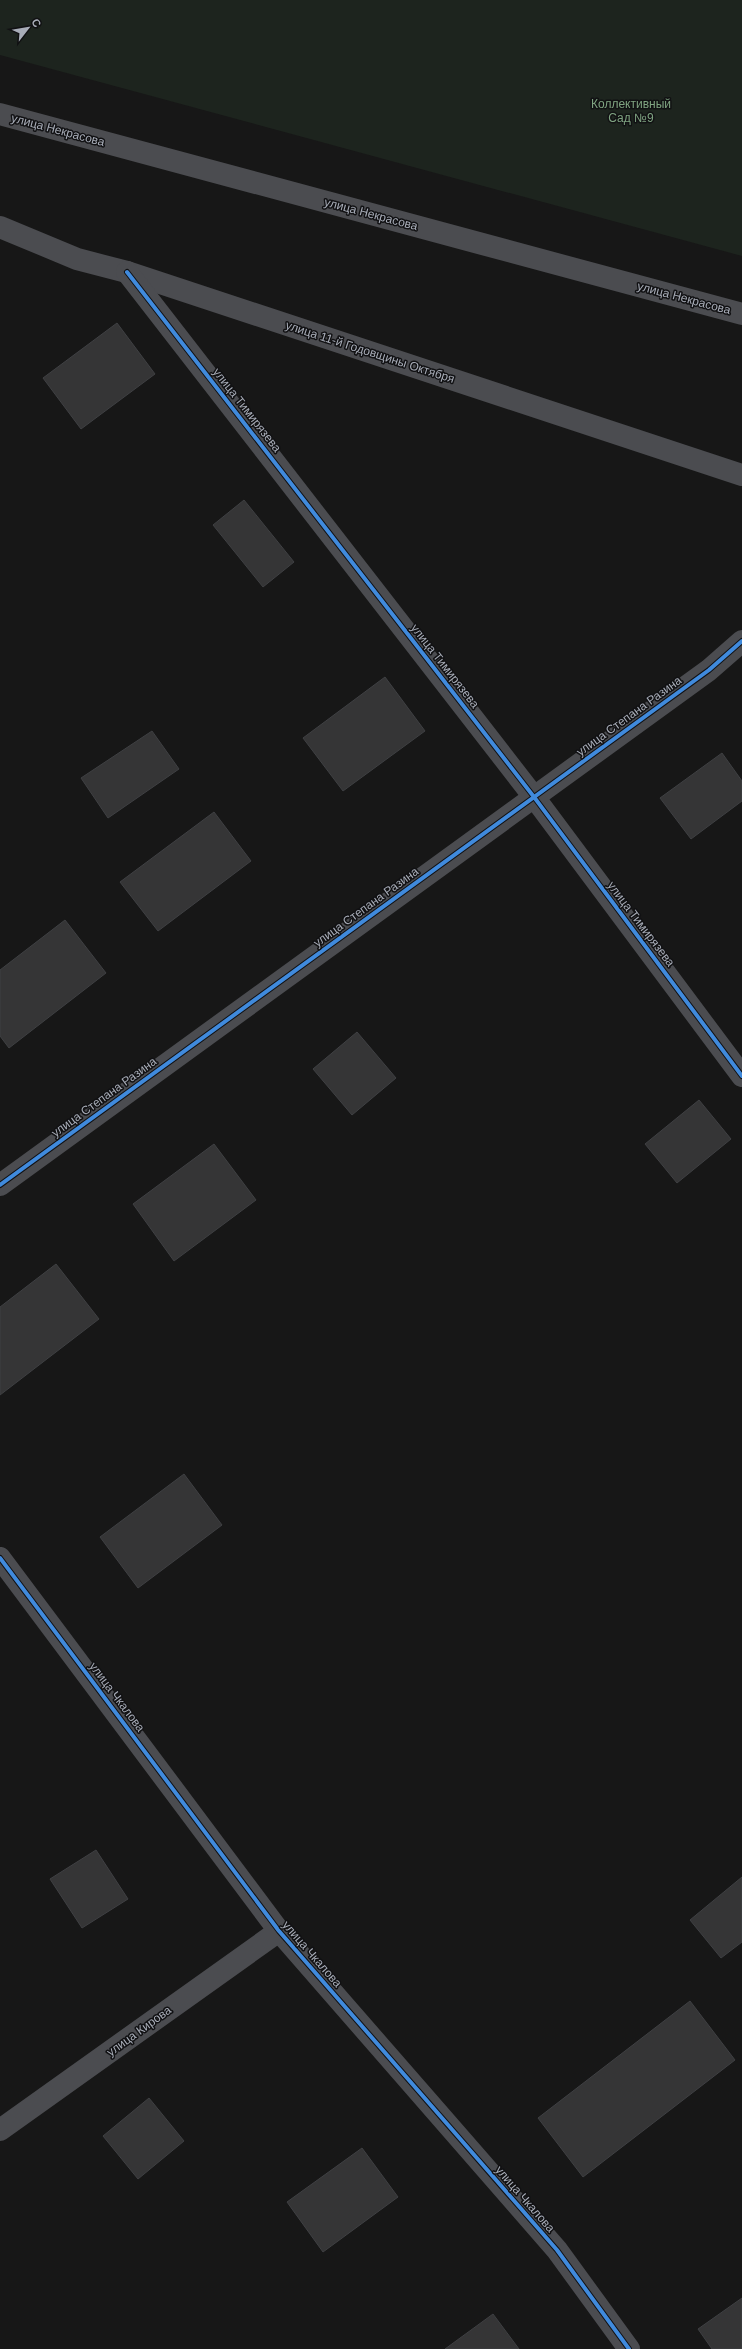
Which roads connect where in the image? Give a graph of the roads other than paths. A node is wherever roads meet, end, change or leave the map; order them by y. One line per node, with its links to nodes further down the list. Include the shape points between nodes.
1 (0, 114): 4 (street, улица Некрасова)
2 (0, 226): 3 (street, улица 11-й Годовщины Октября, via 77,259)
3 (127, 272): 5 (street, улица 11-й Годовщины Октября); 7 (street, улица Тимирязева)
4 (742, 314)
5 (742, 475)
6 (742, 641): 7 (street, улица Степана Разина, via 709,670)
7 (534, 797): 8 (street, улица Тимирязева); 9 (street, улица Степана Разина)
8 (742, 1076)
9 (0, 1186)
10 (0, 1558): 11 (street, улица Чкалова)
11 (279, 1931): 12 (street, улица Кирова); 13 (street, улица Чкалова, via 557,2250)
12 (0, 2130)
13 (629, 2349)

